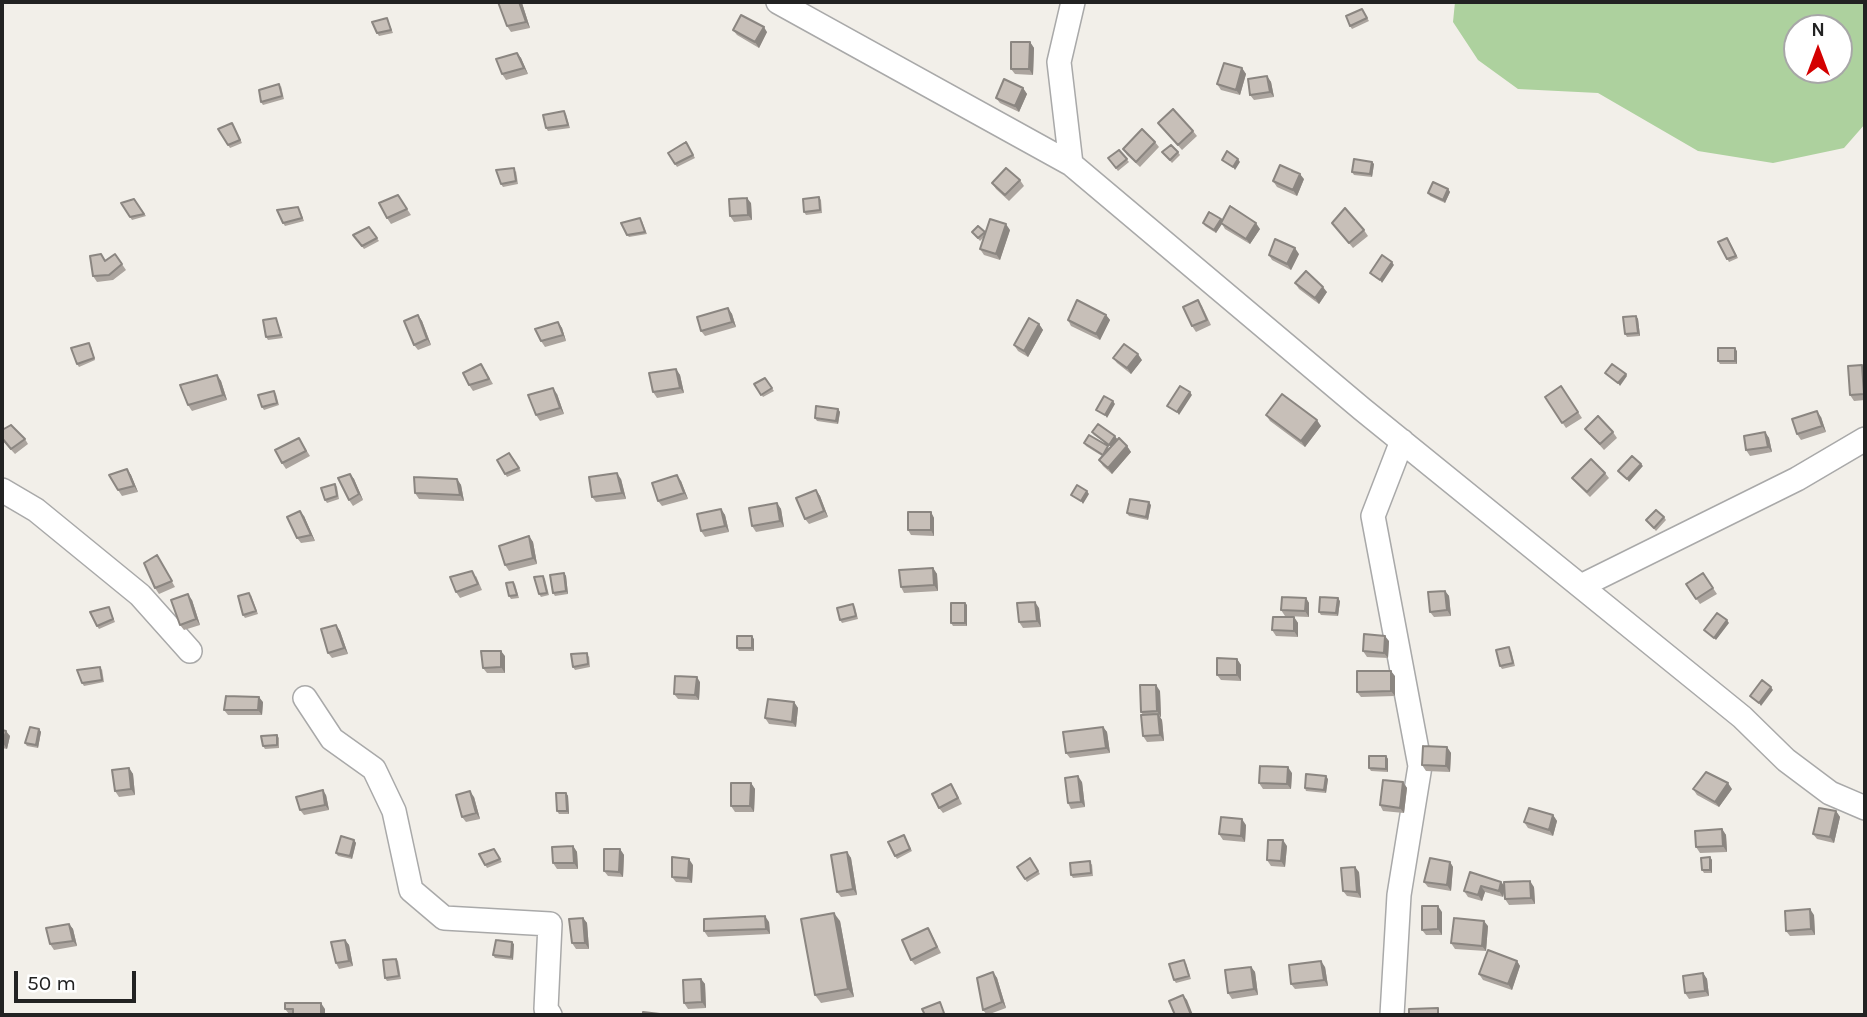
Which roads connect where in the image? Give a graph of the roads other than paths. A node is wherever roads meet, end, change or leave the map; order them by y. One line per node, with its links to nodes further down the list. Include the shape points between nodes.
1 (778, 2): 3 (street)
2 (1073, 2): 3 (street, via 1059,62)
3 (1071, 164): 5 (street)
4 (1865, 439): 7 (street, via 1797,479)
5 (1402, 442): 7 (street); 12 (street, via 1373,516 1420,766 1399,895)
6 (2, 490): 8 (street, via 36,510 140,595)
7 (1581, 586): 10 (street, via 1742,717 1786,760 1830,793)
8 (190, 651)
9 (305, 698): 11 (street, via 332,739 374,769 394,811 411,890 444,918 550,924 546,1009)
10 (1865, 808)
11 (550, 1015)
12 (1392, 1015)

